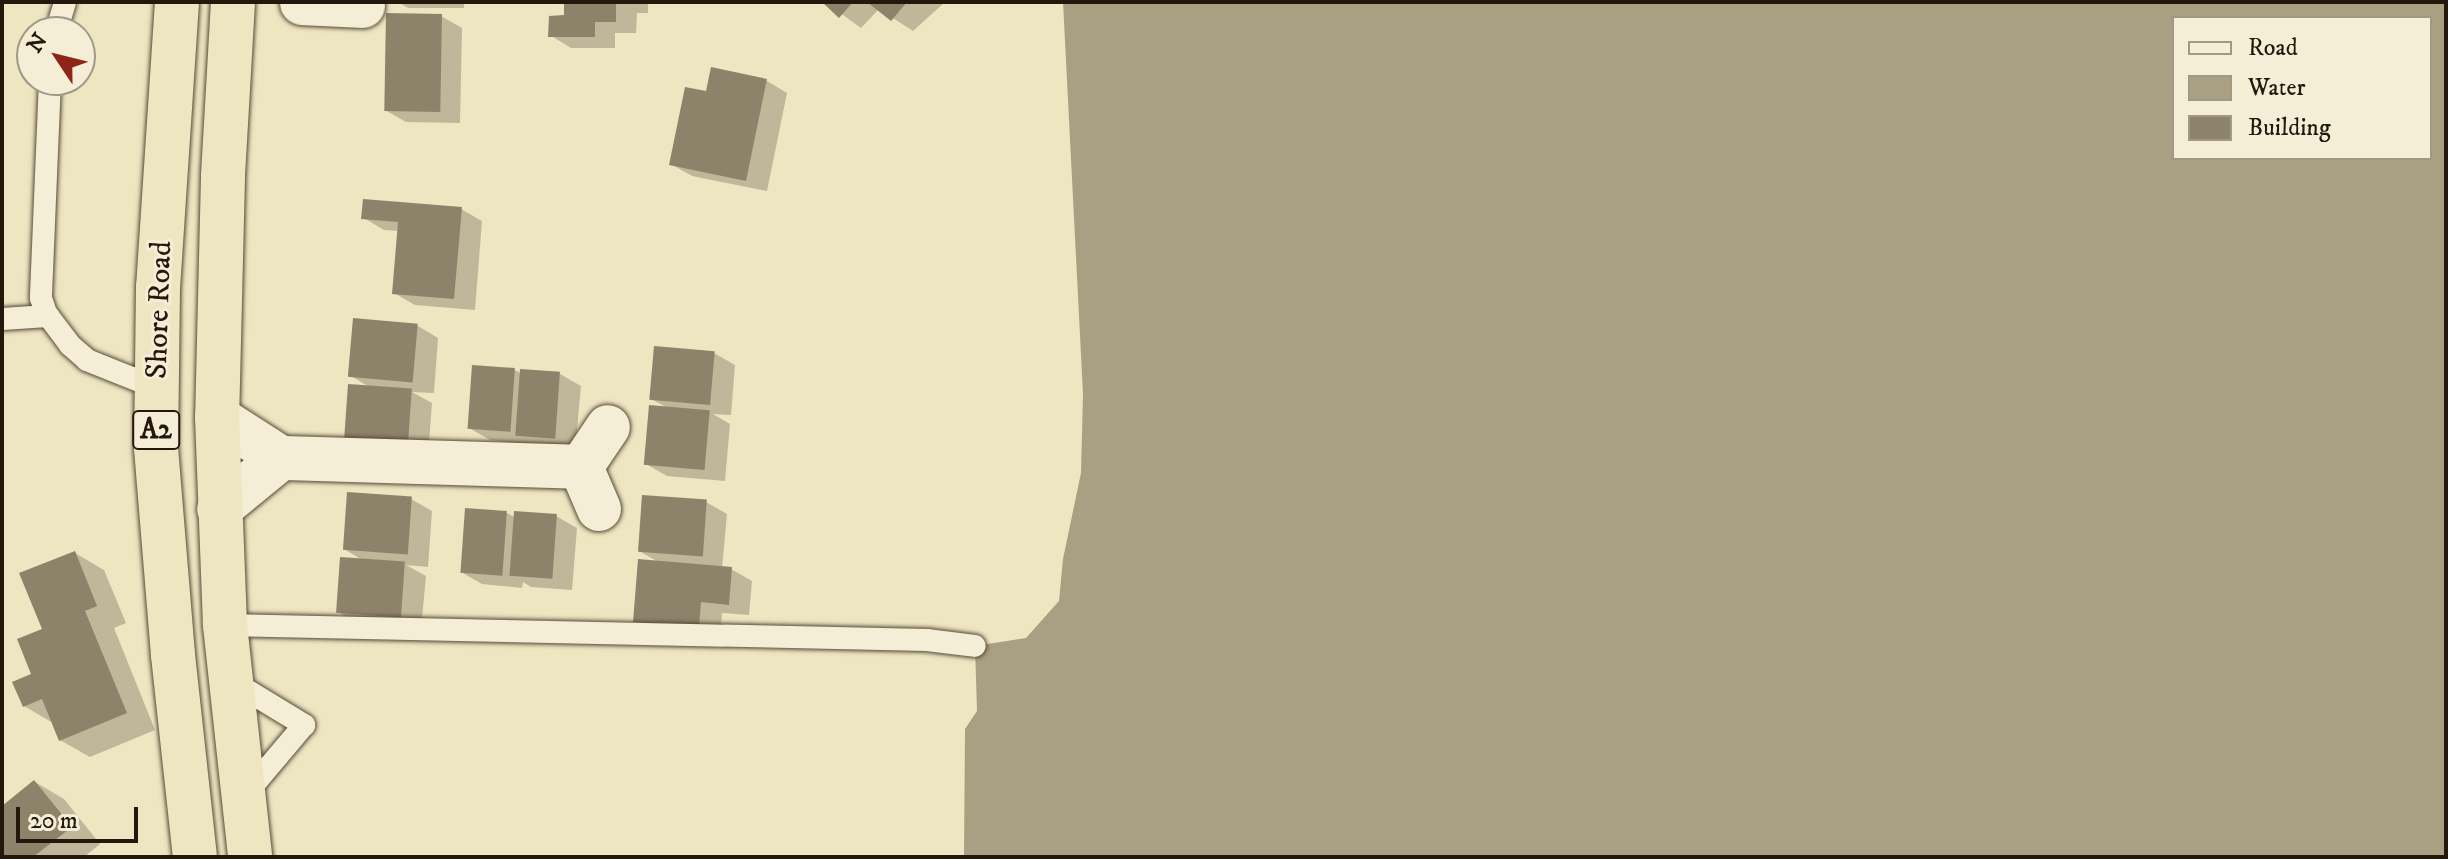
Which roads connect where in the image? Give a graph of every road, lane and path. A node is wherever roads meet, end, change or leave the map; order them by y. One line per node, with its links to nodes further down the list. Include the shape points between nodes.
1 (177, 2): 8 (highway, Shore Road / A2, via 158,287)
2 (233, 2): 9 (highway, Shore Road / A2)
3 (302, 3): 4 (street)
4 (362, 16)
5 (49, 96): 6 (lane, via 41,285)
6 (48, 316): 7 (lane); 8 (lane, via 87,360)
7 (2, 319)
8 (157, 388): 19 (highway, Shore Road / A2, via 156,448)
9 (217, 417): 11 (street); 13 (highway, Shore Road / A2)
10 (608, 427): 12 (street)
11 (281, 458): 12 (street); 13 (street)
12 (581, 467): 14 (street)
13 (219, 509): 15 (highway, Shore Road / A2)
14 (599, 509)
15 (225, 625): 16 (lane, via 927,640); 17 (highway, Shore Road / A2)
16 (975, 646)
17 (229, 679): 18 (highway, Shore Road / A2); 18 (lane, via 304,725)
18 (244, 796): 20 (highway, Shore Road / A2)
19 (191, 853)
20 (250, 857)

